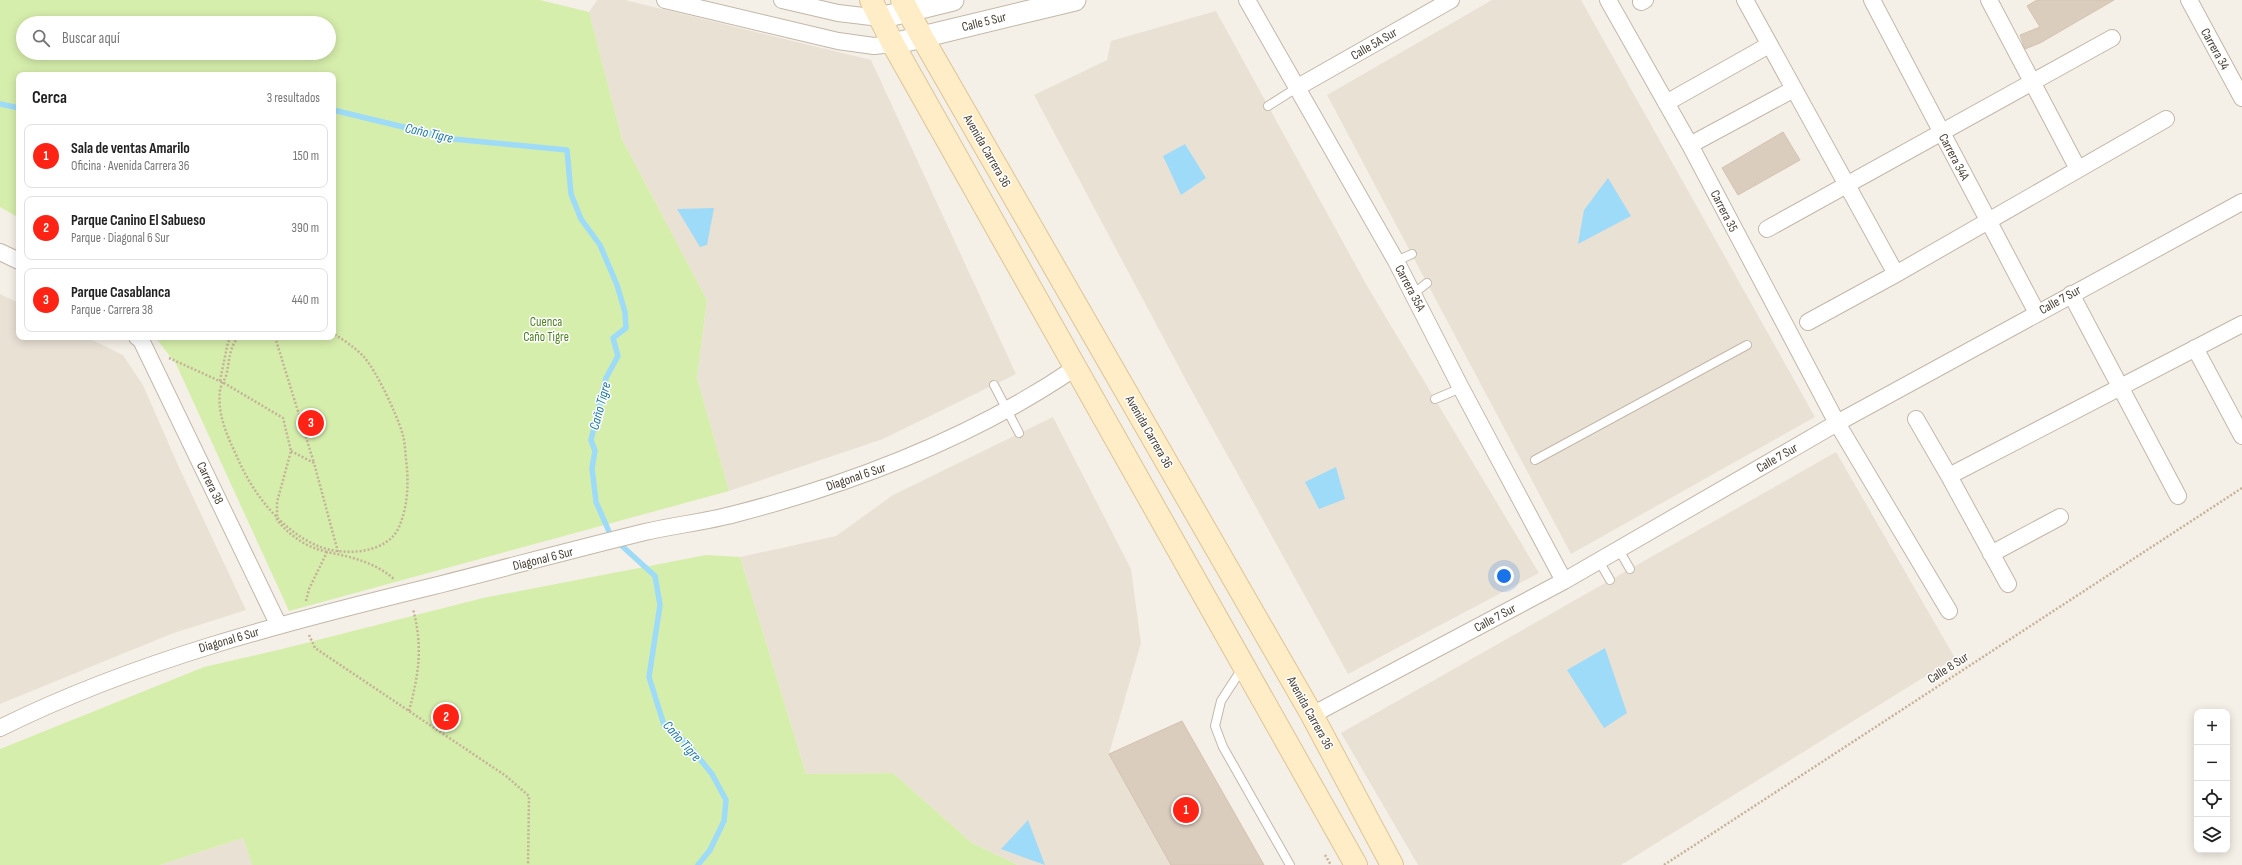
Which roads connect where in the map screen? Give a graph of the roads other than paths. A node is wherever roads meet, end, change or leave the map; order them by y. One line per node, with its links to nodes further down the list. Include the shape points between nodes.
1 (665, 0): 16 (street, via 838,41 874,46)
2 (782, 0): 13 (street, via 838,13)
3 (953, 0): 12 (street)
4 (1075, 0): 14 (street, Calle 5 Sur)
5 (1247, 0): 19 (street, Carrera 35A)
6 (1451, 0): 19 (street, Calle 5A Sur)
7 (1608, 0): 22 (street, Carrera 35)
8 (1745, 0): 17 (street)
9 (1872, 0): 25 (street, Carrera 34A)
10 (1989, 0): 18 (street)
11 (2189, 0): 21 (street, Carrera 34)
12 (905, 5): 13 (street); 14 (main road, Avenida Carrera 36)
13 (875, 9): 16 (main road)
14 (922, 37): 16 (street, Calle 5 Sur); 71 (main road, Avenida Carrera 36)
15 (2112, 38): 18 (street)
16 (893, 44): 46 (main road)
17 (1769, 45): 20 (street); 22 (street)
18 (2032, 82): 25 (street); 27 (street)
19 (1298, 87): 23 (lane); 35 (street, Carrera 35A)
20 (1794, 89): 26 (street); 28 (street)
21 (2242, 98)
22 (1666, 104): 26 (street, Carrera 35)
23 (1268, 106)
24 (2166, 119): 27 (street)
25 (1940, 132): 28 (street); 30 (street, Carrera 34A)
26 (1690, 145): 54 (street, Carrera 35)
27 (2078, 169): 30 (street)
28 (1846, 186): 31 (street); 36 (street)
29 (2242, 202): 39 (street, Calle 7 Sur)
30 (1988, 222): 36 (street); 40 (street, Carrera 34A)
31 (1767, 229)
32 (0, 252): 34 (street)
33 (1412, 254): 35 (lane)
34 (16, 260)
35 (1396, 261): 38 (street, Carrera 35A)
36 (1896, 274): 41 (street)
37 (1427, 283): 38 (lane)
38 (1413, 294): 48 (street, Carrera 35A)
39 (2071, 294): 40 (street, Calle 7 Sur); 49 (street)
40 (2037, 313): 54 (street, Calle 7 Sur)
41 (1808, 322)
42 (2242, 324): 45 (street)
43 (139, 340): 69 (street, Carrera 38)
44 (1747, 345): 57 (lane)
45 (2195, 348): 49 (street); 52 (street)
46 (1075, 368): 51 (street, Diagonal 6 Sur); 70 (main road)
47 (994, 385): 51 (lane)
48 (1461, 388): 50 (lane); 66 (street, Carrera 35A)
49 (2120, 388): 58 (street); 59 (street)
50 (1435, 399)
51 (1008, 409): 55 (lane); 69 (street, Diagonal 6 Sur, via 903,460 835,486 733,515 646,532)
52 (2237, 415): 56 (street)
53 (1916, 419): 58 (street)
54 (1837, 424): 61 (street, Calle 7 Sur); 68 (street, Carrera 35)
55 (1019, 433)
56 (2242, 436)
57 (1535, 460)
58 (1949, 476): 62 (street)
59 (2178, 496)
60 (2060, 518): 62 (street)
61 (1619, 550): 63 (street, Calle 7 Sur); 64 (lane)
62 (1991, 554): 67 (street)
63 (1599, 561): 65 (lane); 66 (street, Calle 7 Sur)
64 (1630, 569)
65 (1610, 580)
66 (1564, 581): 71 (street, Calle 7 Sur)
67 (2008, 584)
68 (1949, 611)
69 (279, 626): 72 (street, Diagonal 6 Sur, via 176,655 28,714)
70 (1245, 665): 73 (lane, via 1221,701 1215,726 1223,747); 74 (main road)
71 (1312, 715): 75 (main road, Avenida Carrera 36)
72 (0, 728)
73 (1290, 865)
74 (1356, 865)
75 (1392, 865)

